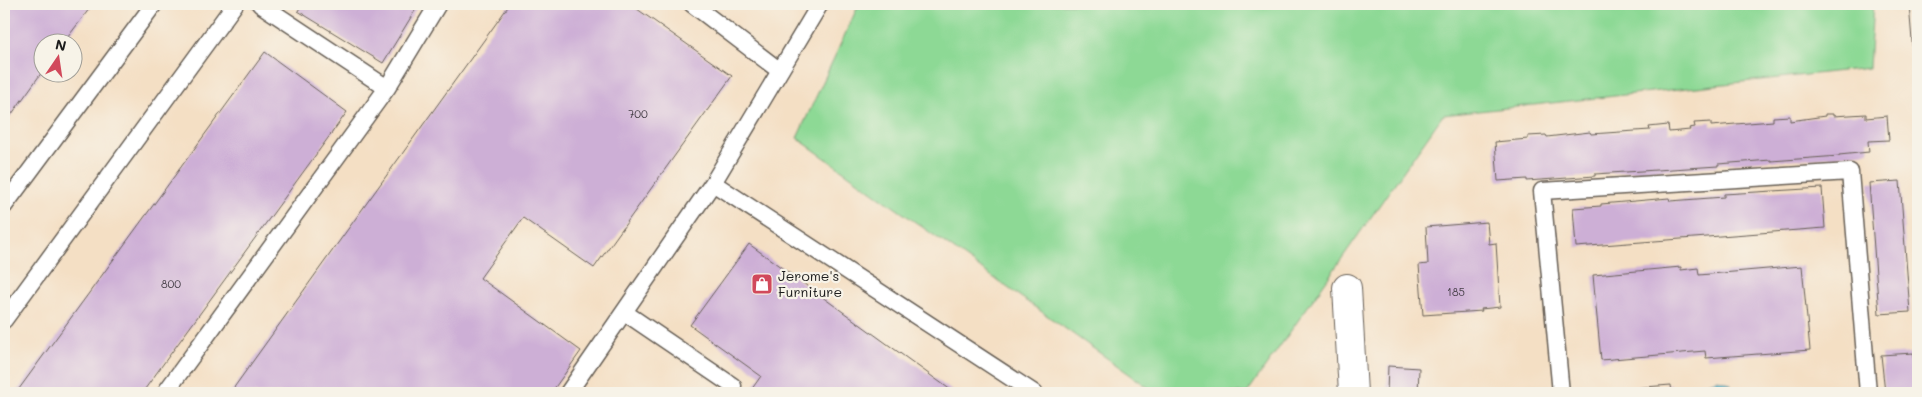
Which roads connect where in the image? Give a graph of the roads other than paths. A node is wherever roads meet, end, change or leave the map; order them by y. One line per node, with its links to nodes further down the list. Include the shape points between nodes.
1 (154, 4): 10 (lane)
2 (235, 4): 13 (lane)
3 (260, 4): 8 (lane)
4 (438, 4): 8 (lane)
5 (692, 4): 7 (lane)
6 (820, 4): 7 (lane)
7 (780, 71): 9 (lane)
8 (387, 88): 15 (lane)
9 (713, 183): 12 (lane); 17 (lane)
10 (4, 206)
11 (1347, 288): 18 (street)
12 (624, 312): 14 (lane); 16 (lane)
13 (4, 320)
14 (733, 386)
15 (165, 393)
16 (568, 393)
17 (1034, 393)
18 (1353, 393)
19 (1561, 393): 20 (lane, via 1542,191 1850,172)
20 (1868, 393)

